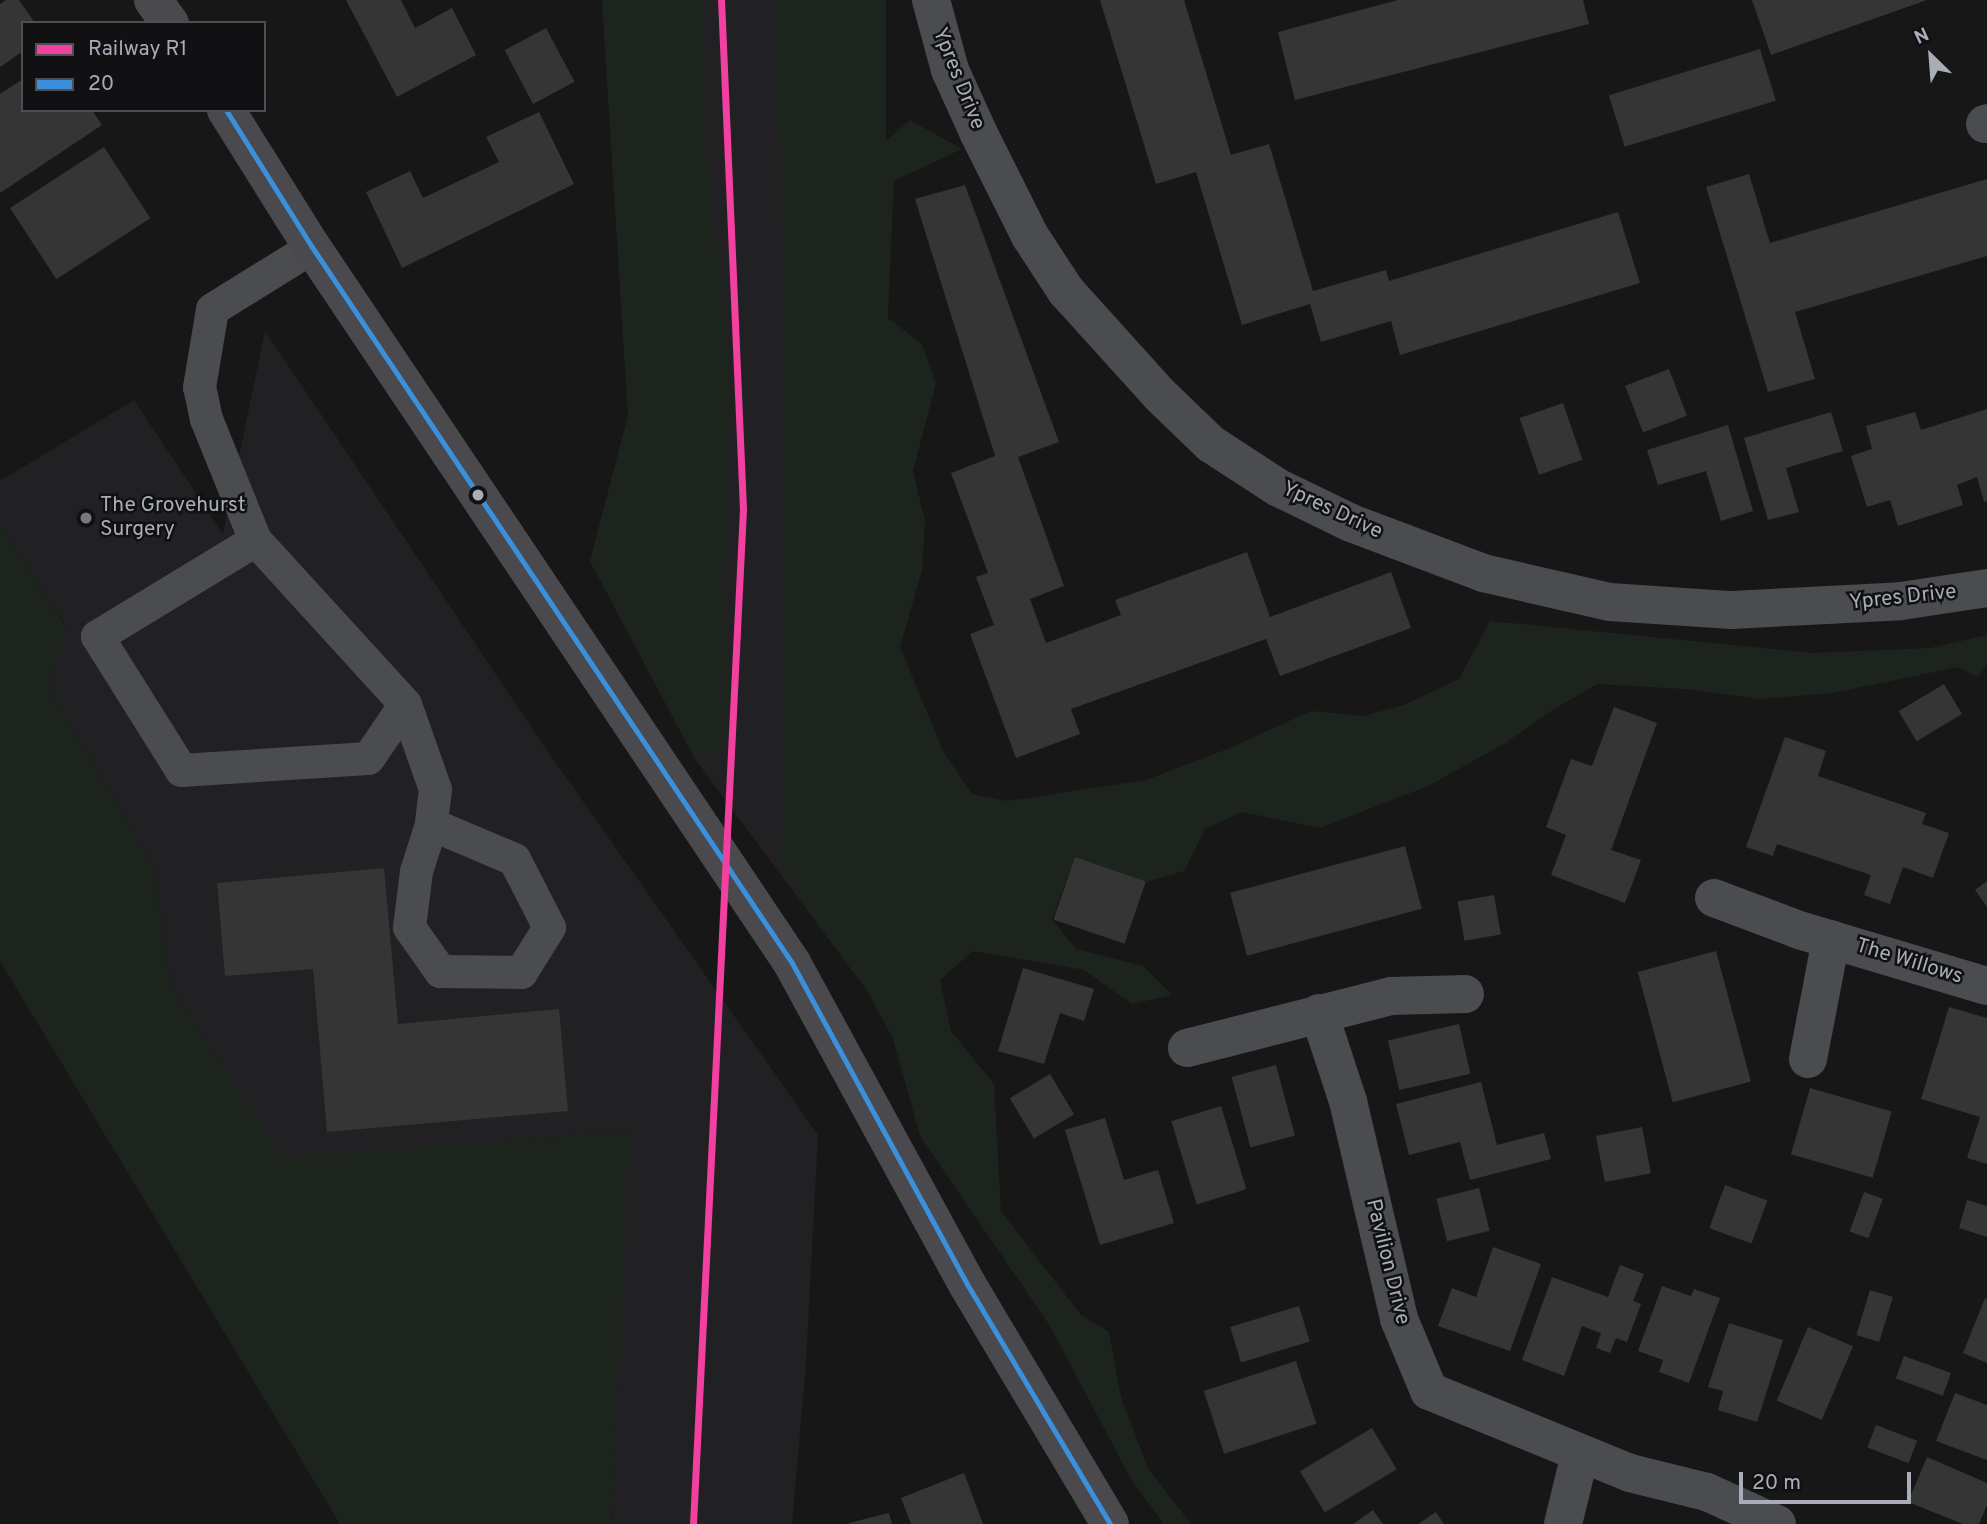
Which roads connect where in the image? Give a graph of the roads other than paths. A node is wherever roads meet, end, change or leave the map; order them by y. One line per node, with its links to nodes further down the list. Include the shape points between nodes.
1 (153, 0): 3 (street)
2 (931, 0): 7 (street, Ypres Drive, via 950,70 979,134 1030,236 1066,291 1150,385 1211,444 1277,486 1351,523 1483,573 1610,602 1732,610 1901,601)
3 (169, 21)
4 (227, 112): 5 (street)
5 (312, 247): 6 (lane, via 212,309 199,387 206,419); 18 (street, via 792,963 967,1284)
6 (255, 540): 8 (lane); 8 (lane, via 97,636 181,770 368,758)
7 (1987, 588)
8 (405, 704): 9 (lane, via 435,789)
9 (431, 824): 9 (lane, via 514,859 549,927 521,972 440,971 409,927 416,871)
10 (1714, 898): 11 (street, The Willows)
11 (1831, 939): 12 (street, The Willows); 16 (street, The Willows)
12 (1987, 986)
13 (1465, 994): 14 (street, via 1391,996)
14 (1319, 1013): 15 (street); 17 (street, Pavilion Drive, via 1348,1101 1399,1319 1429,1391)
15 (1187, 1048)
16 (1808, 1059)
17 (1580, 1454): 19 (street); 20 (street, Pavilion Drive, via 1707,1492)
18 (1110, 1524)
19 (1563, 1524)
20 (1777, 1524)

